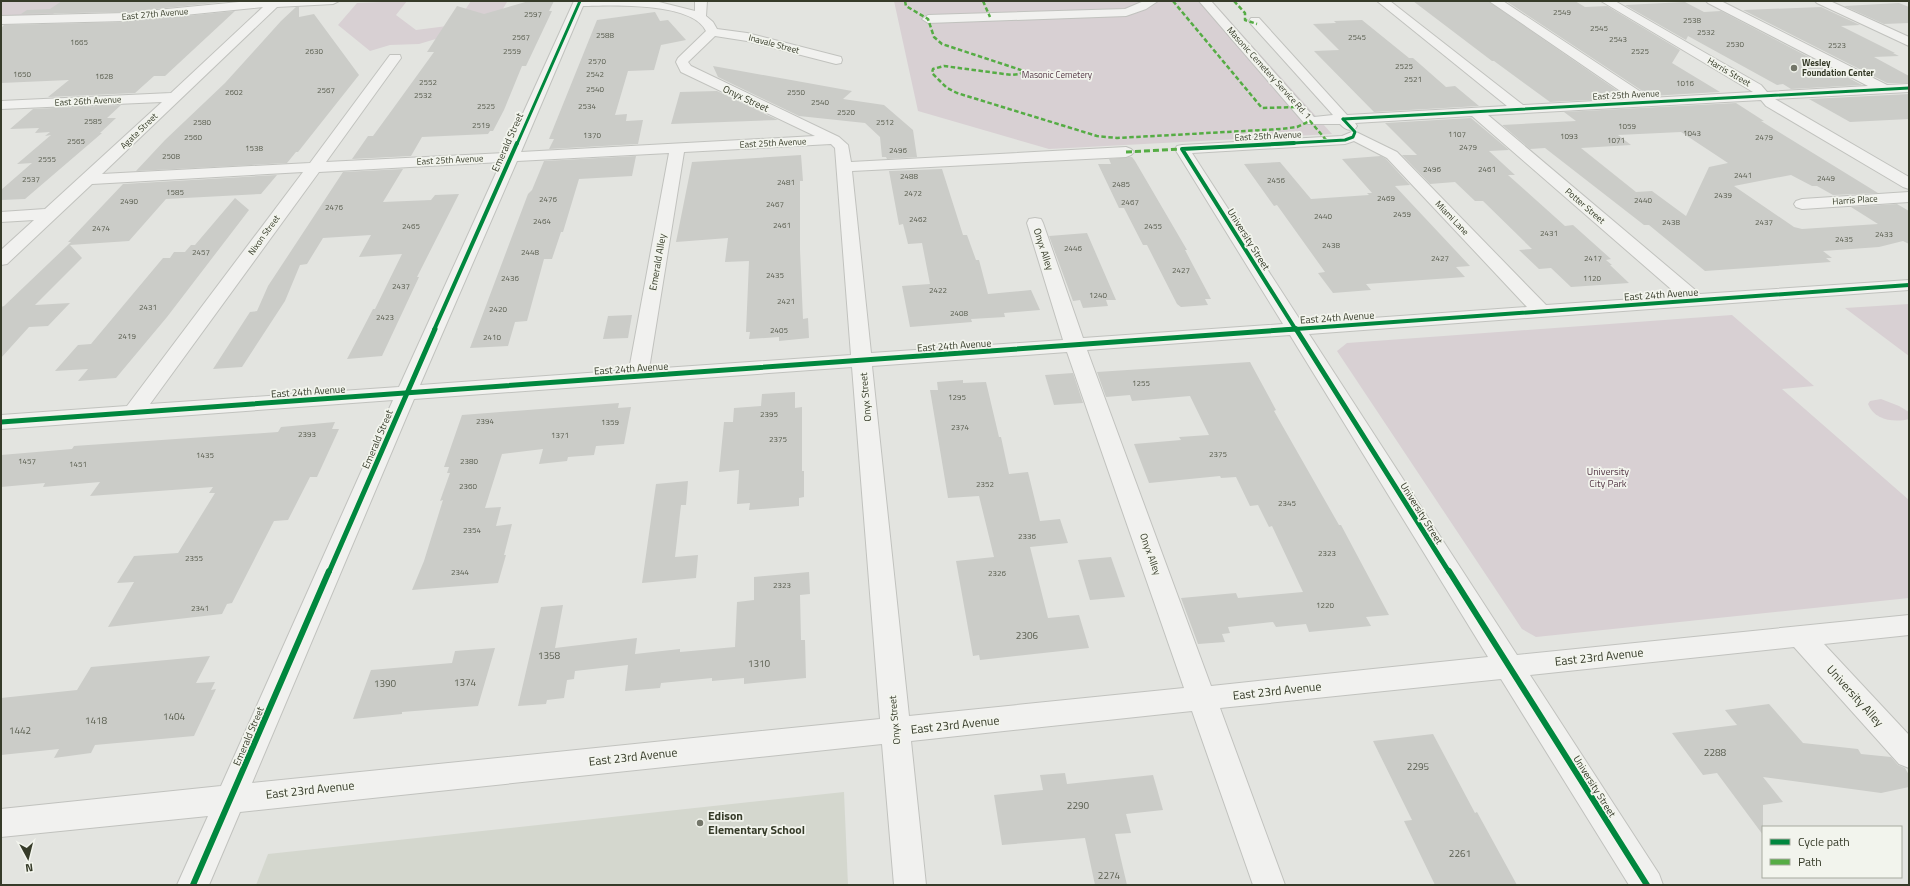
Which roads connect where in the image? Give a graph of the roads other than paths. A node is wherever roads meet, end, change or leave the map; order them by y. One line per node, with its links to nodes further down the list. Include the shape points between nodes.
1 (333, 1): 9 (street, East 27th Avenue)
2 (1152, 1): 13 (street, via 1126,12)
3 (1205, 1): 26 (street, Masonic Cemetery Service Rd. 1, via 1310,121)
4 (1383, 1): 24 (street)
5 (1495, 1): 22 (street)
6 (1607, 1): 20 (street, Harris Street, via 1756,88)
7 (1712, 1): 19 (street)
8 (1821, 1): 15 (street)
9 (276, 2): 12 (street, East 27th Avenue, via 132,17); 21 (street, Agate Street)
10 (580, 2): 11 (street, Inavale Street, via 643,2 675,7); 32 (street, Emerald Street)
11 (704, 17): 17 (street, Inavale Street, via 747,37); 28 (street, Onyx Street, via 682,62 686,69)
12 (1, 20)
13 (928, 20)
14 (1255, 21): 26 (street)
15 (1909, 42)
16 (395, 58): 33 (street, Nixon Street)
17 (836, 60)
18 (1909, 88): 19 (street, East 25th Avenue)
19 (1883, 89): 20 (street, East 25th Avenue)
20 (1765, 96): 22 (street, East 25th Avenue); 36 (street, Harris Street, via 1771,103)
21 (175, 97): 23 (street, East 26th Avenue); 35 (street, Agate Street)
22 (1646, 102): 24 (street, East 25th Avenue)
23 (1, 105)
24 (1519, 109): 25 (street, East 25th Avenue)
25 (1475, 112): 26 (street, East 25th Avenue); 44 (street, Potter Street)
26 (1343, 119): 27 (street, via 1352,128)
27 (1354, 135): 30 (street, East 25th Avenue, via 1339,140); 45 (street, Miami Lane, via 1392,155)
28 (834, 140): 29 (street, East 25th Avenue); 34 (street, Onyx Street, via 841,144)
29 (677, 148): 32 (street, East 25th Avenue); 49 (street, Emerald Alley)
30 (1182, 149): 46 (street, University Street)
31 (1126, 152): 34 (street)
32 (510, 157): 33 (street, East 25th Avenue); 50 (street, Emerald Street)
33 (314, 167): 35 (street, East 25th Avenue); 51 (street, Nixon Street)
34 (843, 167): 48 (street, Onyx Street)
35 (89, 179): 39 (street, Agate Street)
36 (1909, 184)
37 (1909, 197): 38 (street, Harris Place)
38 (1802, 204)
39 (51, 214): 40 (street); 42 (street, Agate Street)
40 (1, 217)
41 (1035, 223): 47 (street, Onyx Alley)
42 (1, 260)
43 (1909, 285): 44 (street, East 24th Avenue)
44 (1695, 300): 45 (street, East 24th Avenue)
45 (1541, 311): 46 (street, East 24th Avenue)
46 (1295, 329): 47 (street, East 24th Avenue); 55 (street, University Street)
47 (1075, 345): 48 (street, East 24th Avenue); 56 (street, Onyx Alley)
48 (861, 360): 49 (street, East 24th Avenue); 57 (street, Onyx Street)
49 (638, 376): 50 (street, East 24th Avenue)
50 (407, 393): 51 (street, East 24th Avenue); 59 (street, Emerald Street)
51 (134, 412): 52 (street, East 24th Avenue)
52 (1, 422)
53 (1909, 625): 54 (street, East 23rd Avenue)
54 (1801, 637): 55 (street, East 23rd Avenue); 58 (street, University Alley)
55 (1508, 666): 56 (street, East 23rd Avenue); 64 (street, University Street)
56 (1203, 699): 57 (street, East 23rd Avenue); 63 (street, Onyx Alley)
57 (895, 731): 59 (street, East 23rd Avenue); 62 (street, Onyx Street)
58 (1909, 755)
59 (231, 798): 60 (street, East 23rd Avenue); 61 (street, Emerald Street)
60 (1, 823)
61 (192, 885)
62 (910, 885)
63 (1269, 885)
64 (1647, 885)

